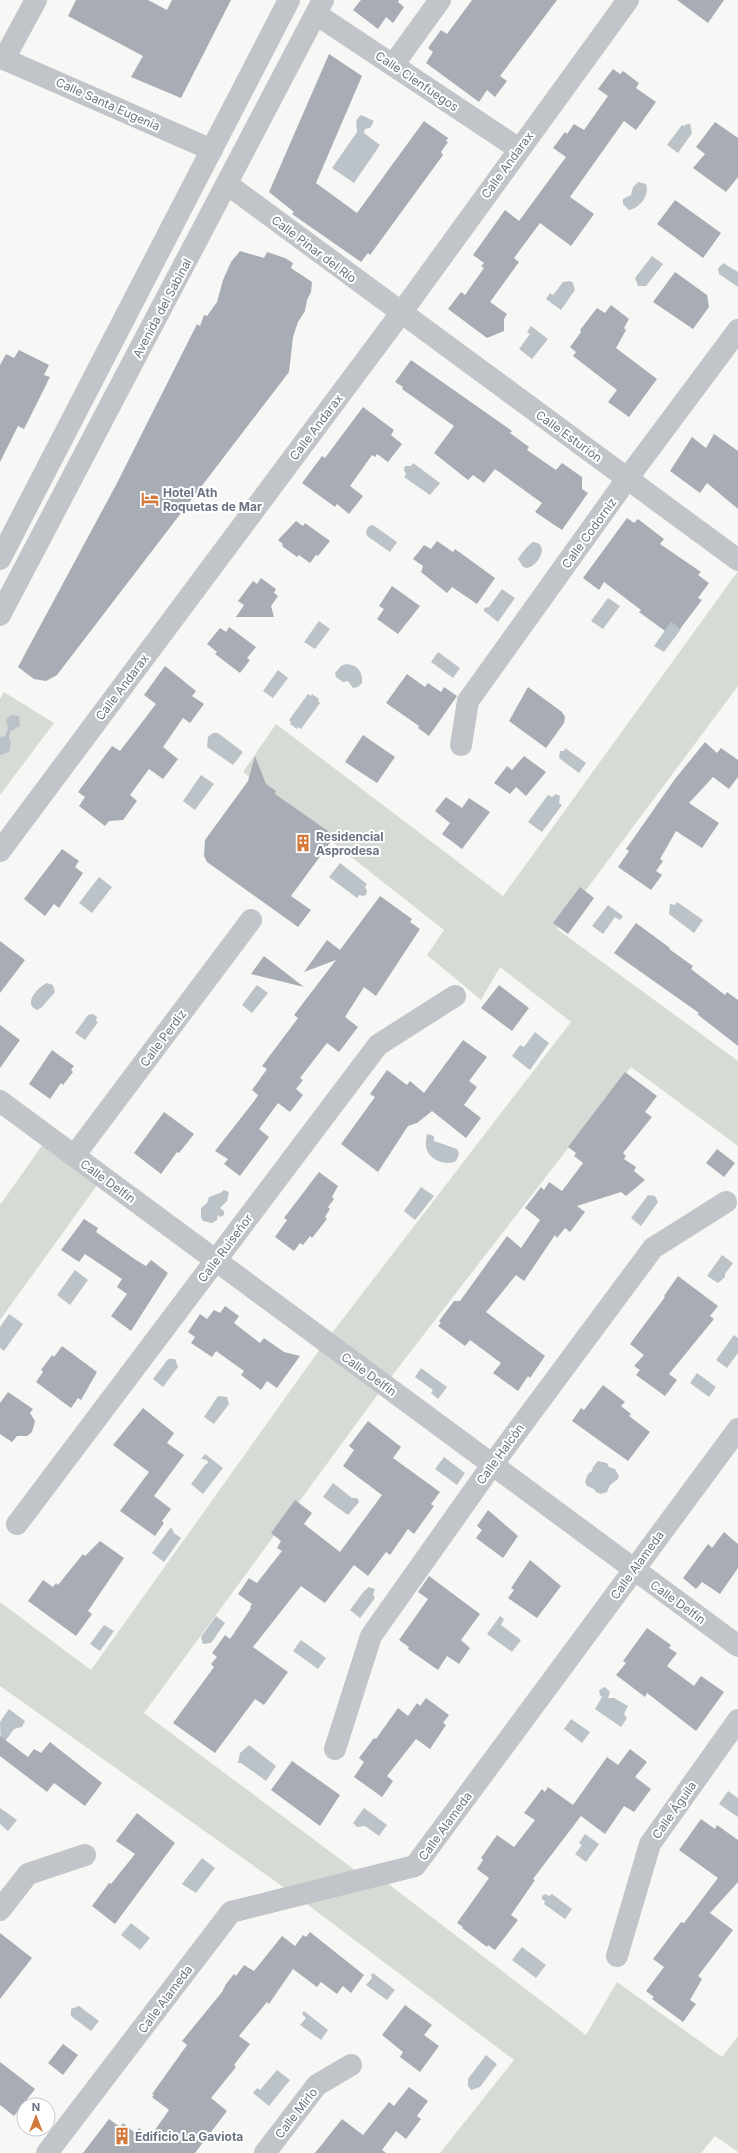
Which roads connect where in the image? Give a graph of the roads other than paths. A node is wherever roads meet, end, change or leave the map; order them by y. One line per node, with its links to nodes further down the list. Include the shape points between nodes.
1 (36, 0): 8 (street, Calle Santa Eugenia, via 4,58)
2 (289, 0): 8 (street)
3 (440, 0): 6 (street)
4 (628, 0): 7 (street, Calle Andarax)
5 (319, 7): 6 (street, Calle Cienfuegos); 9 (street, Avenida del Sabinal)
6 (393, 65): 7 (street, Calle Cienfuegos)
7 (519, 149): 10 (street, Calle Andarax)
8 (212, 150): 13 (street)
9 (227, 184): 10 (street, Calle Pinar del Río); 15 (street, Avenida del Sabinal)
10 (401, 313): 12 (street, Calle Esturión); 17 (street, Calle Andarax)
11 (738, 330): 12 (street, Calle Codorniz)
12 (628, 479): 14 (street, Calle Esturión); 16 (street, Calle Codorniz, via 468,701)
13 (0, 559)
14 (738, 560)
15 (0, 615)
16 (461, 745)
17 (0, 851)
18 (251, 920): 21 (street, Calle Perdiz)
19 (455, 996): 23 (street, Calle Ruiseñor, via 378,1045)
20 (0, 1101): 21 (street, Calle Delfín)
21 (74, 1156): 23 (street, Calle Delfín)
22 (726, 1202): 25 (street, Calle Halcón, via 653,1248)
23 (215, 1260): 25 (street, Calle Delfín); 26 (street, Calle Ruiseñor)
24 (738, 1429): 27 (street, Calle Alameda)
25 (492, 1465): 27 (street, Calle Delfín); 30 (street, Calle Halcón, via 370,1636)
26 (17, 1524)
27 (634, 1570): 28 (street, Calle Delfín); 35 (street, Calle Alameda, via 415,1866 232,1912)
28 (738, 1646)
29 (738, 1720): 33 (street, Calle Águila, via 650,1844)
30 (335, 1749)
31 (85, 1854): 32 (street, via 28,1874)
32 (0, 1910)
33 (617, 1956)
34 (351, 2065): 36 (street, Calle Mirlo, via 317,2084)
35 (47, 2153)
36 (265, 2153)

